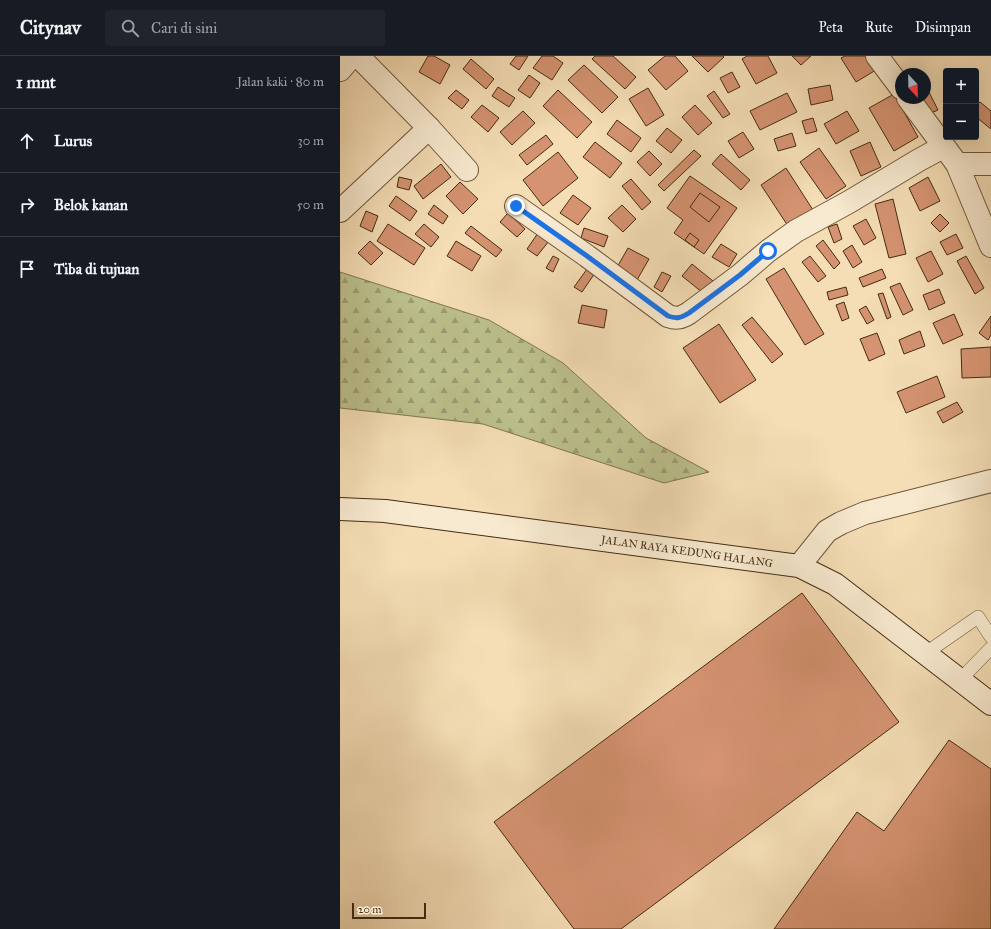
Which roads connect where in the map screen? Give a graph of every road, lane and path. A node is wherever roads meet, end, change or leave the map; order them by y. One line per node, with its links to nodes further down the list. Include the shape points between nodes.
1 (352, 56): 4 (street)
2 (358, 56): 7 (street)
3 (877, 56): 5 (street)
4 (340, 70)
5 (895, 80)
6 (912, 104): 8 (street)
7 (428, 128): 11 (street); 13 (street)
8 (943, 147): 9 (street); 12 (street, via 796,231 682,318 668,316)
9 (957, 164): 10 (street); 14 (street)
10 (991, 164)
11 (467, 170)
12 (516, 206)
13 (340, 211)
14 (991, 246)
15 (991, 481): 17 (street, via 865,513 841,523 828,531)
16 (340, 509): 17 (street, JALAN RAYA KEDUNG HALANG, via 385,511)
17 (799, 566): 20 (street, JALAN RAYA KEDUNG HALANG, via 834,584)
18 (991, 637): 20 (lane, via 978,617)
19 (991, 648): 21 (lane)
20 (926, 653): 21 (street, JALAN RAYA KEDUNG HALANG)
21 (960, 680): 22 (street, JALAN RAYA KEDUNG HALANG)
22 (991, 704)

